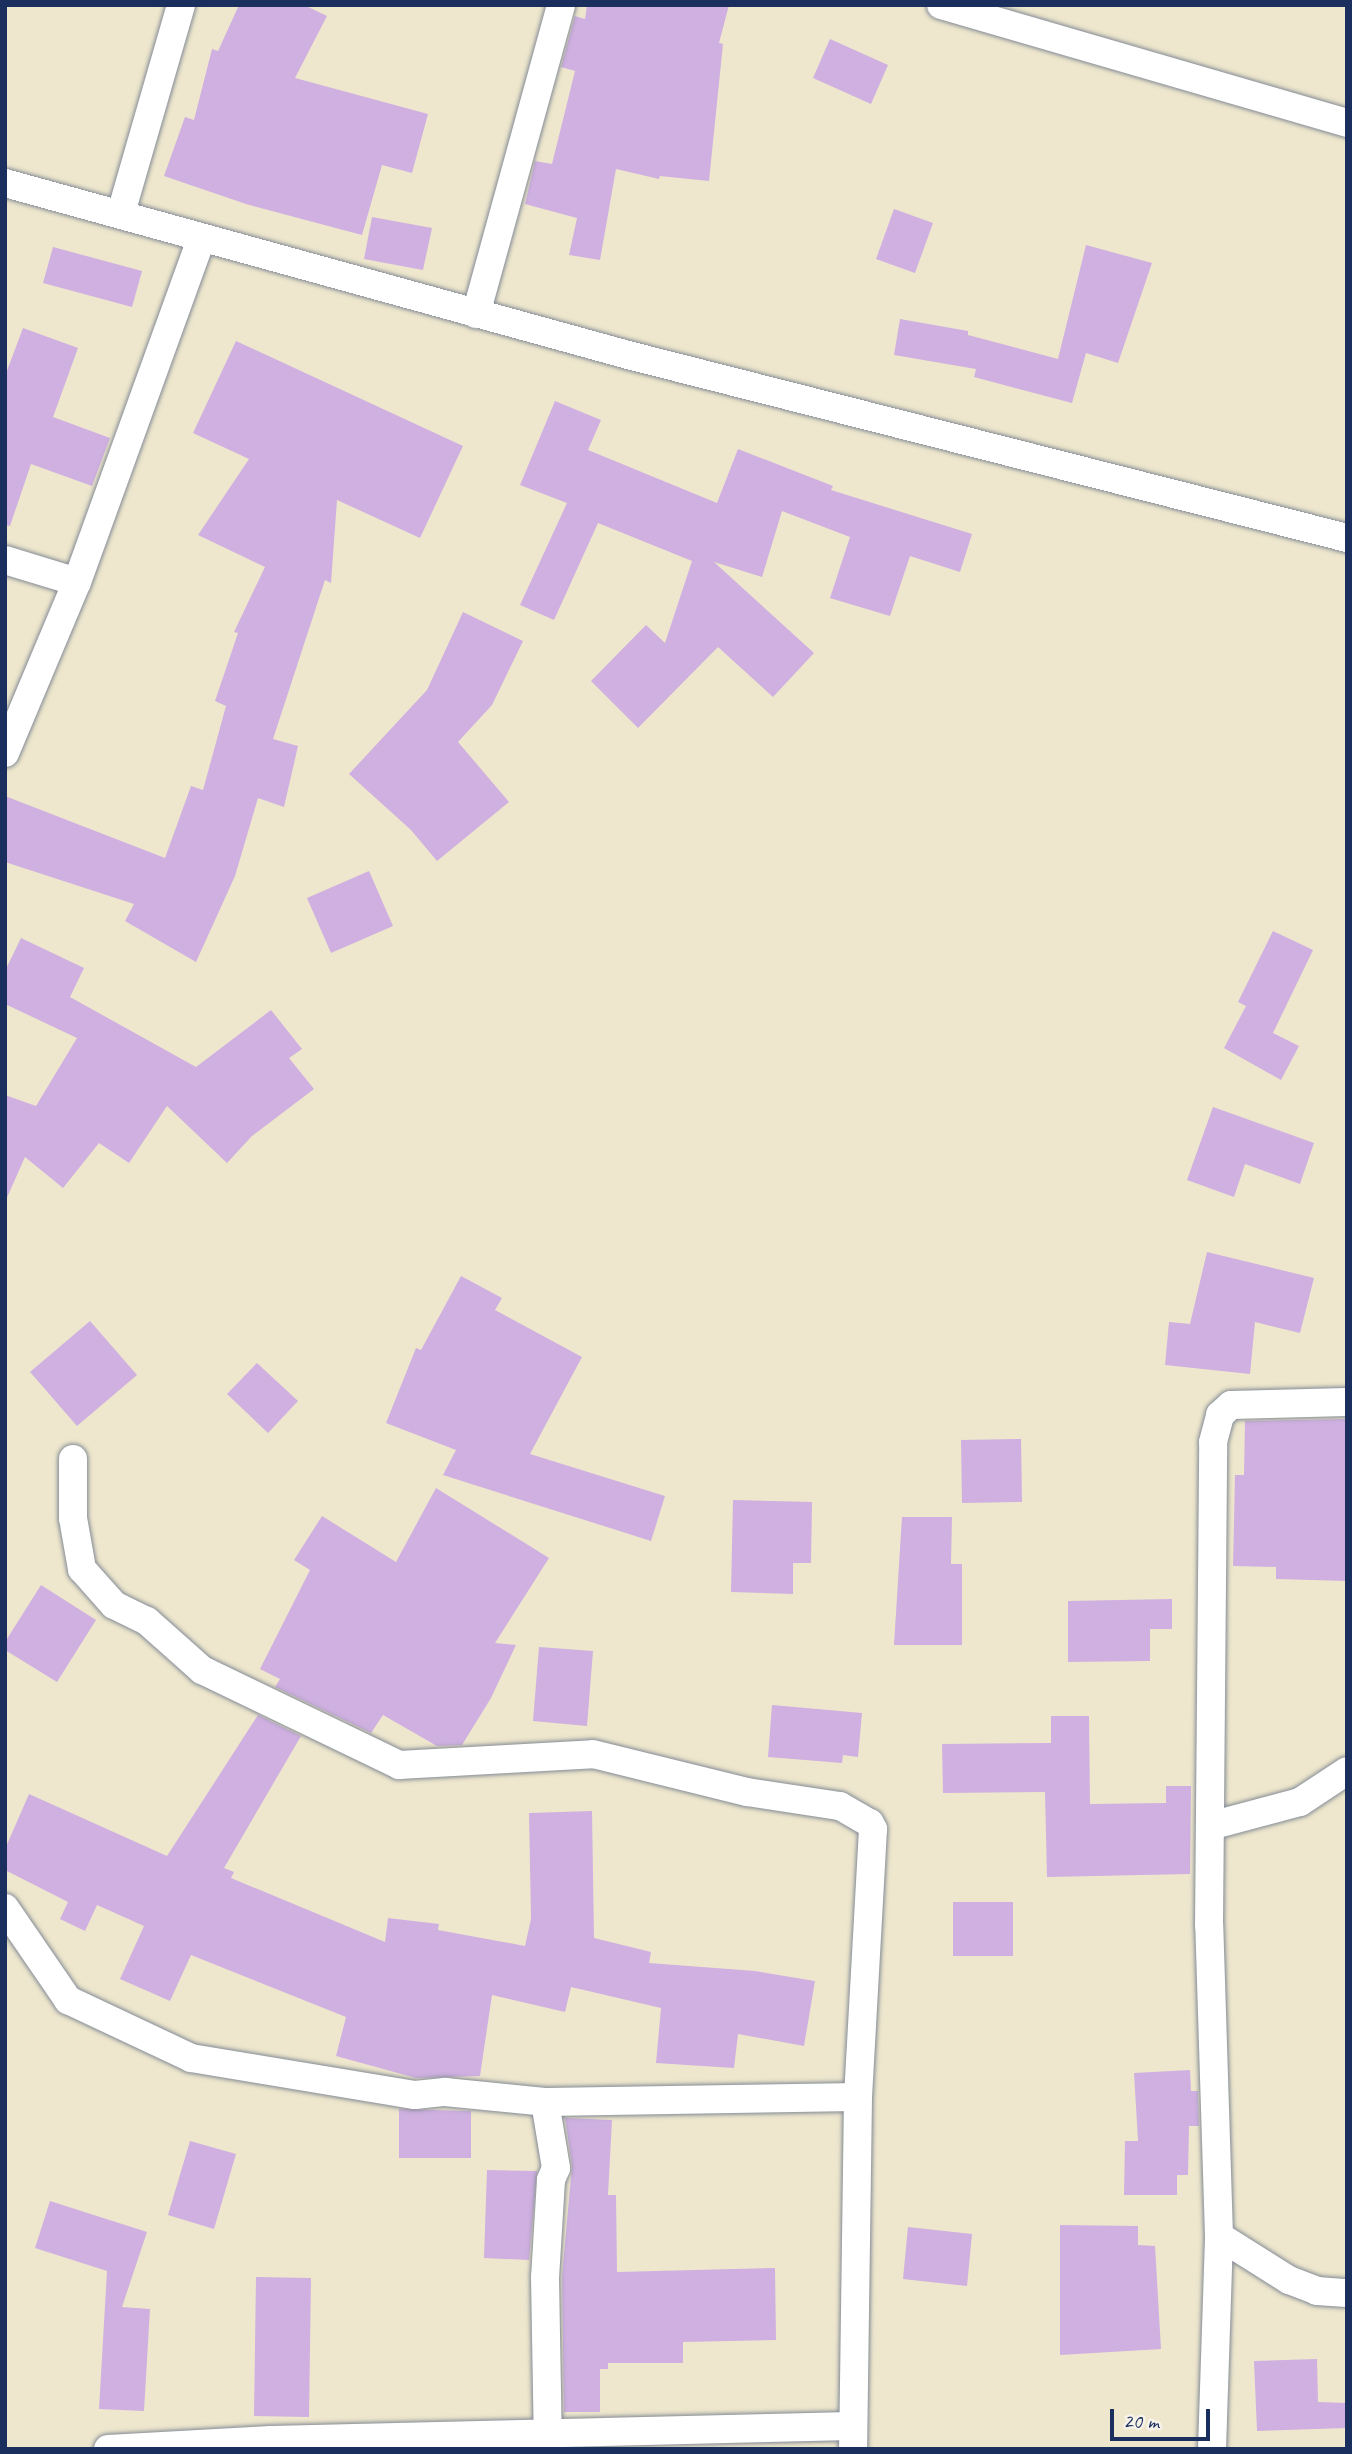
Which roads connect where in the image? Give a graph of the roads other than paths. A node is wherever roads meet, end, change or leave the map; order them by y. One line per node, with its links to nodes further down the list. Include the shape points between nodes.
1 (180, 5): 6 (street)
2 (561, 5): 8 (street)
3 (942, 5): 4 (street)
4 (1347, 123)
5 (5, 183): 6 (street)
6 (121, 213): 7 (street)
7 (201, 239): 8 (street); 11 (street)
8 (476, 314): 9 (street)
9 (1347, 538)
10 (5, 560): 11 (street)
11 (77, 582): 12 (street)
12 (5, 753)
13 (1347, 1402): 16 (street, via 1231,1405 1220,1415 1213,1442)
14 (73, 1459): 18 (street, via 73,1518 82,1569 114,1605 147,1621 202,1670 399,1765 593,1754 747,1792 840,1806 862,1815 873,1829)
15 (1347, 1771): 16 (street, via 1300,1802)
16 (1210, 1826): 20 (street)
17 (5, 1908): 19 (street, via 68,2000 191,2058 302,2079 352,2081 415,2095 445,2092)
18 (858, 2097): 19 (street); 22 (street)
19 (545, 2102): 23 (street, via 556,2168 551,2180 545,2277)
20 (1219, 2236): 21 (street, via 1289,2280 1317,2291); 25 (street)
21 (1347, 2293)
22 (852, 2438): 23 (street)
23 (547, 2440): 24 (street, via 518,2436 271,2440)
24 (108, 2449)
25 (1212, 2449)

